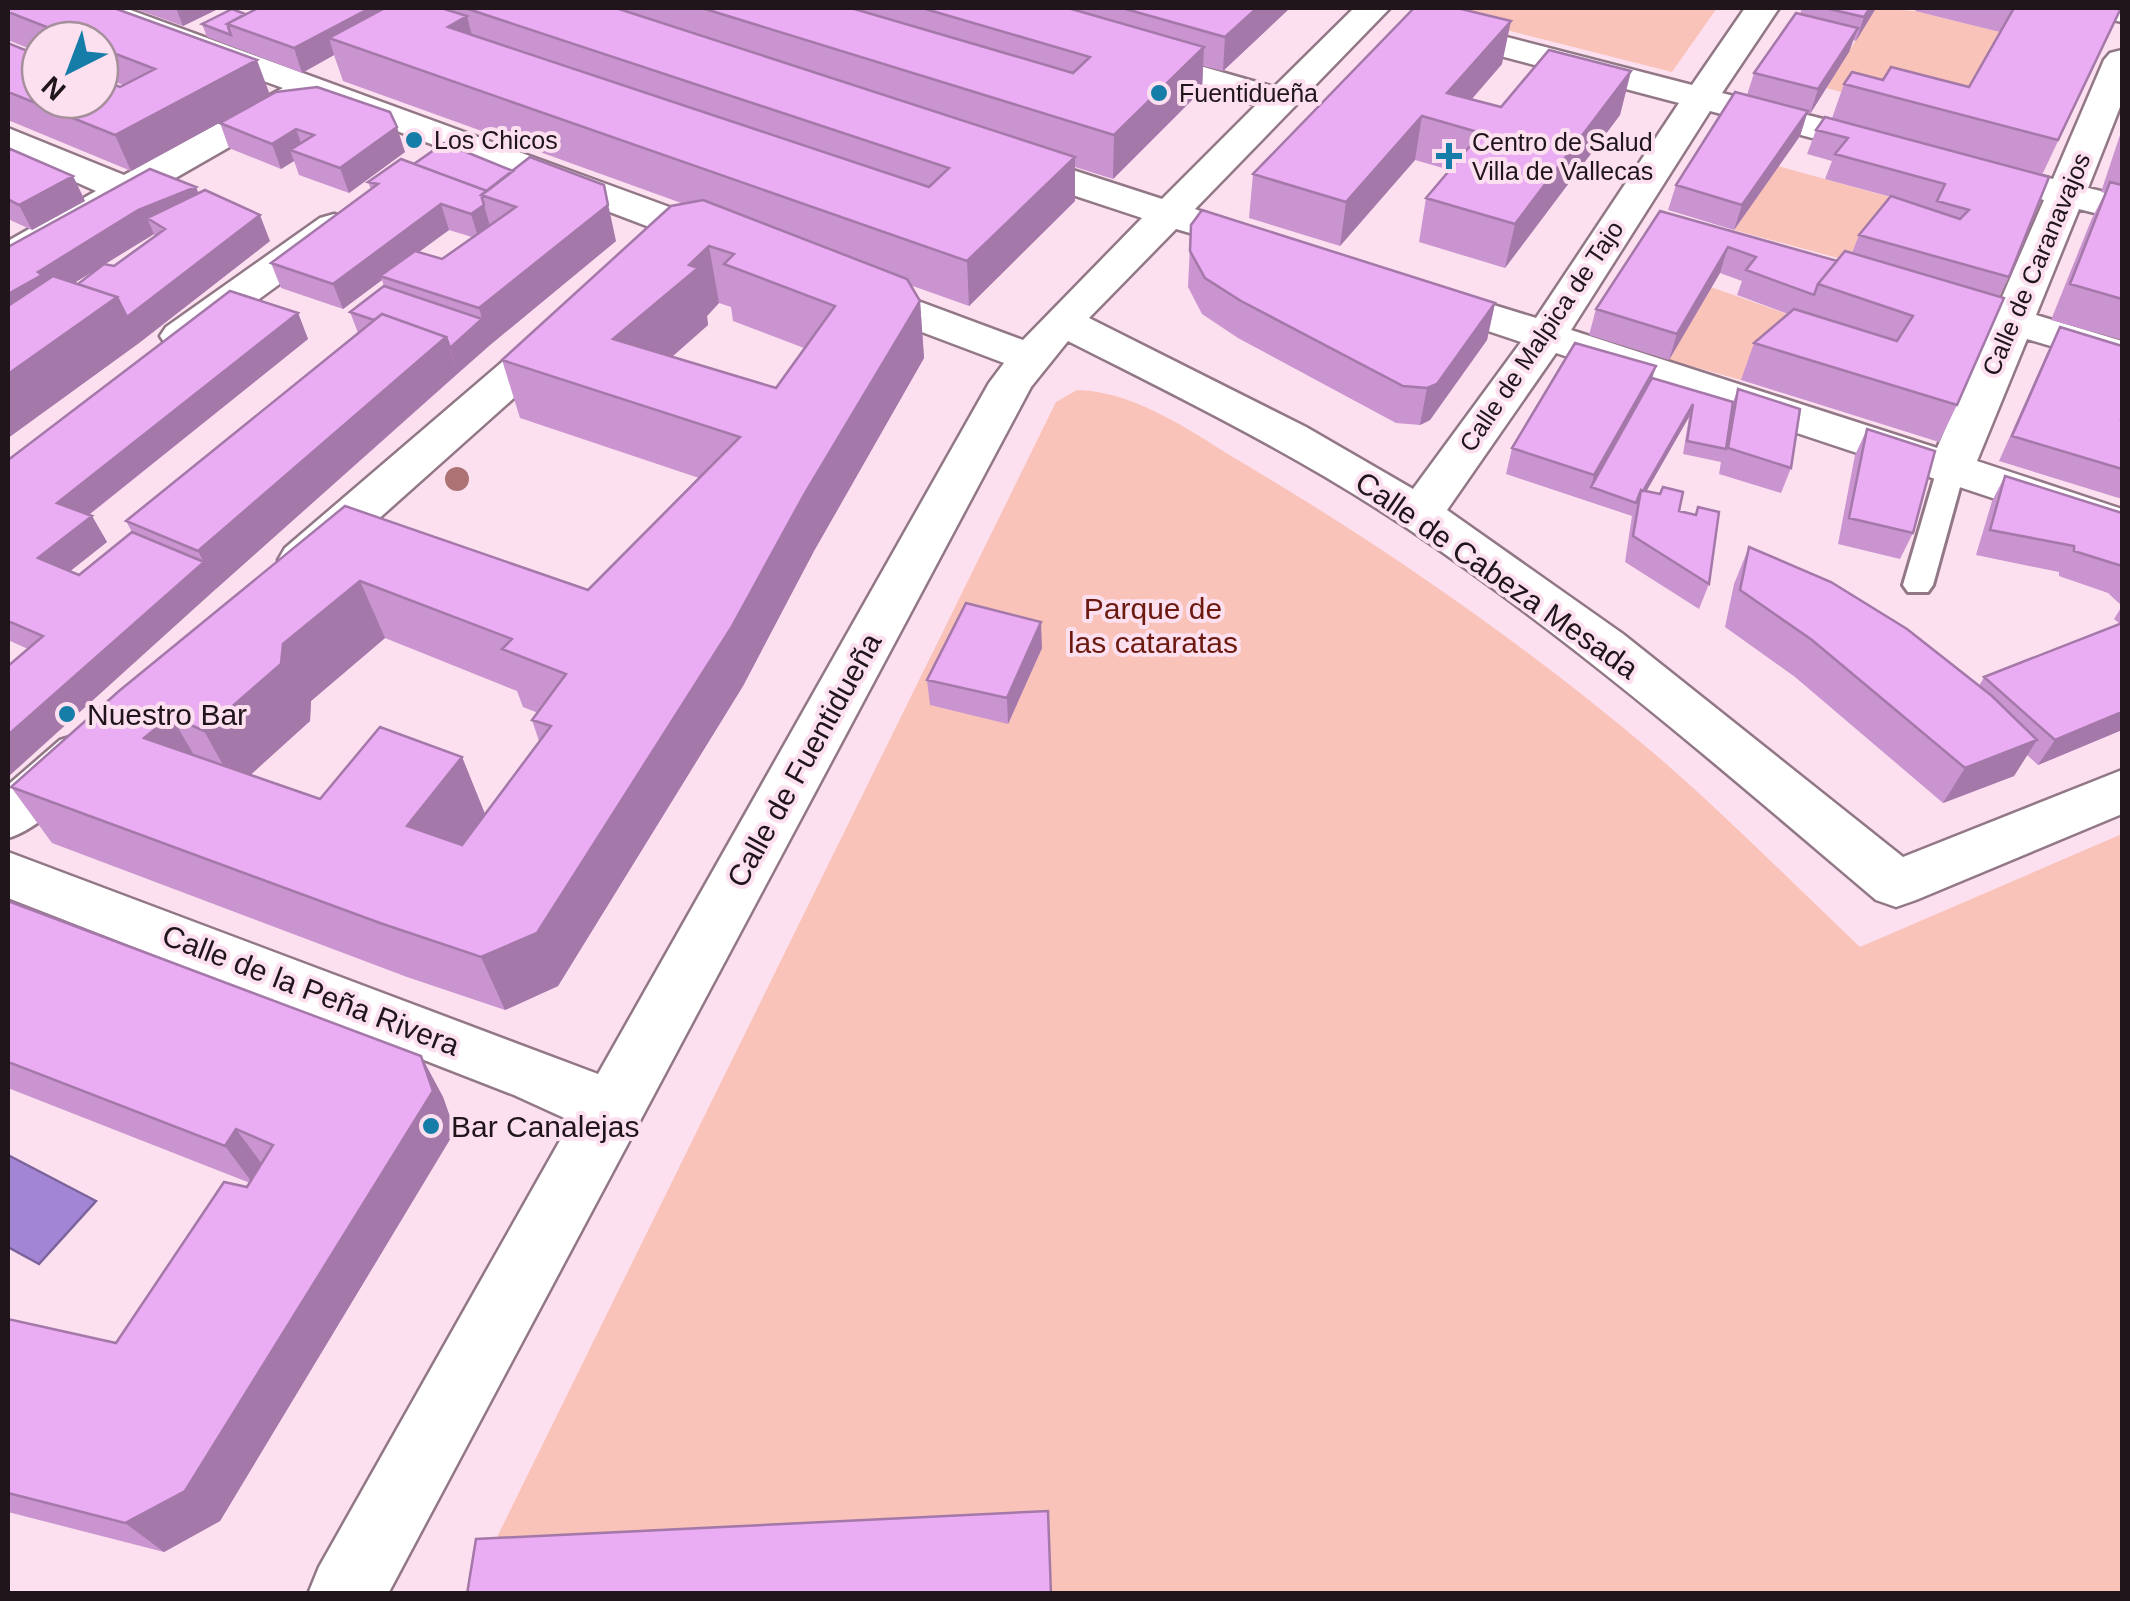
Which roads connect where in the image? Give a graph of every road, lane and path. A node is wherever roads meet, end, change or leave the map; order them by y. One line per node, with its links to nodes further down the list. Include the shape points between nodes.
1 (95, 8): 9 (street)
2 (1762, 8): 10 (street, Calle de Malpica de Tajo)
3 (2102, 8): 5 (street)
4 (1367, 9): 10 (street); 11 (street, Calle de Fuentidueña)
5 (2122, 12)
6 (1090, 46): 11 (street)
7 (2122, 60): 12 (street, Calle de Caranavajos)
8 (345, 65): 9 (street)
9 (311, 84): 13 (street); 17 (street)
10 (1701, 96): 18 (street); 30 (street, Calle de Malpica de Tajo, via 1644,213)
11 (1278, 100): 21 (street, Calle de Fuentidueña)
12 (2113, 110): 18 (street, Calle de Caranavajos)
13 (456, 139): 16 (street); 23 (street, via 669,239)
14 (8, 140): 17 (street)
15 (960, 145): 21 (street)
16 (414, 169)
17 (126, 190): 24 (street)
18 (2065, 195): 20 (street); 29 (street, Calle de Caranavajos)
19 (365, 204): 33 (street)
20 (2122, 208)
21 (1168, 214): 22 (street); 31 (street, Calle de Fuentidueña)
22 (1230, 234)
23 (755, 254)
24 (8, 257)
25 (826, 281): 31 (street, Calle de Cabeza Mesada)
26 (1380, 282): 30 (street)
27 (1882, 283): 29 (street)
28 (595, 304): 38 (street)
29 (2010, 321): 32 (street); 34 (street, Calle de Caranavajos)
30 (1547, 335): 34 (street); 35 (street, Calle de Malpica de Tajo)
31 (1045, 339): 35 (street, Calle de Cabeza Mesada, via 1240,408); 43 (street, Calle de Fuentidueña)
32 (2122, 354)
33 (154, 356)
34 (1950, 469): 36 (street); 37 (lane)
35 (1420, 514): 40 (street, Calle de Cabeza Mesada, via 1643,674 1896,884)
36 (2122, 525)
37 (1918, 584)
38 (271, 587)
39 (109, 728): 41 (street)
40 (2122, 791)
41 (8, 817)
42 (8, 874): 43 (street, Calle de la Peña Rivera)
43 (612, 1110): 44 (street, Calle de Fuentidueña)
44 (346, 1594)

